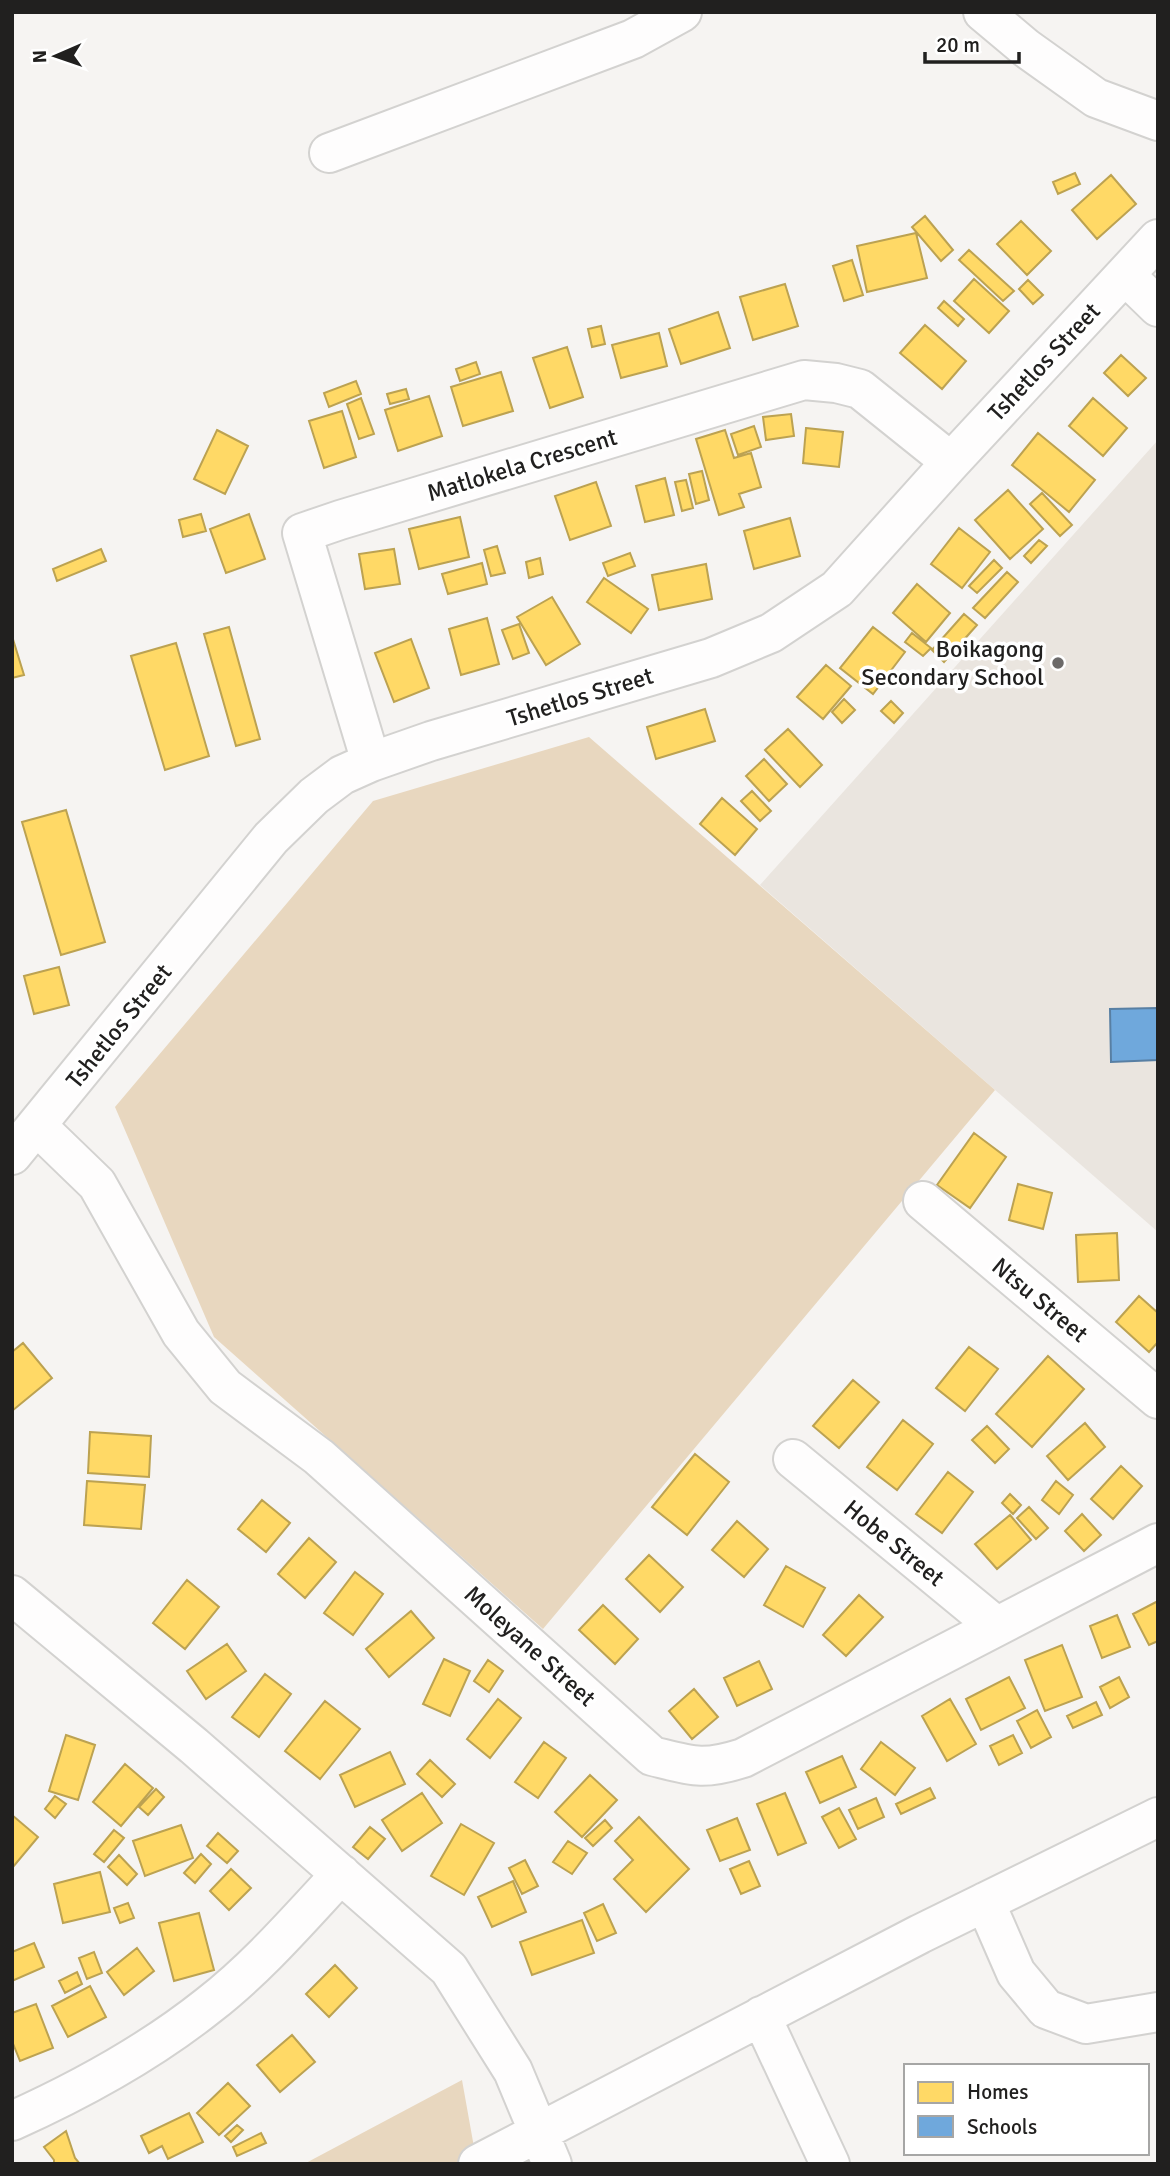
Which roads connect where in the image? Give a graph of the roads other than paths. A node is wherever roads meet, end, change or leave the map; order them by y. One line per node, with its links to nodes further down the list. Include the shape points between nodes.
1 (682, 12): 4 (street, via 633,39)
2 (983, 12): 3 (street, via 1096,98)
3 (1158, 121)
4 (330, 153)
5 (1158, 239): 6 (street, Tshetlos Street)
6 (1125, 275): 7 (street); 8 (street, Tshetlos Street)
7 (1158, 307)
8 (951, 462): 9 (street, Tshetlos Street, via 837,589 771,633 711,658); 9 (street, Matlokela Crescent, via 860,389 804,380 302,533)
9 (371, 762): 10 (street, Tshetlos Street, via 342,775 314,796 271,838)
10 (37, 1126): 11 (street, Tshetlos Street); 17 (street, Moleyane Street, via 97,1184 181,1333 225,1387 319,1457 652,1756 692,1766 716,1766 743,1758)
11 (12, 1155)
12 (923, 1201): 13 (street, Ntsu Street)
13 (1158, 1399)
14 (793, 1459): 17 (street, Hobe Street)
15 (1158, 1543): 17 (street, Moleyane Street)
16 (12, 1595): 19 (street)
17 (996, 1626)
18 (1158, 1817): 20 (street)
19 (341, 1874): 23 (street, via 272,1948 210,2005 148,2049); 24 (street, via 449,1969 513,2071)
20 (985, 1902): 21 (street, via 1016,1973 1046,2009 1086,2024); 22 (street)
21 (1158, 2012)
22 (761, 2017): 24 (street); 26 (street)
23 (12, 2121)
24 (545, 2148): 25 (street)
25 (478, 2164)
26 (830, 2164)

